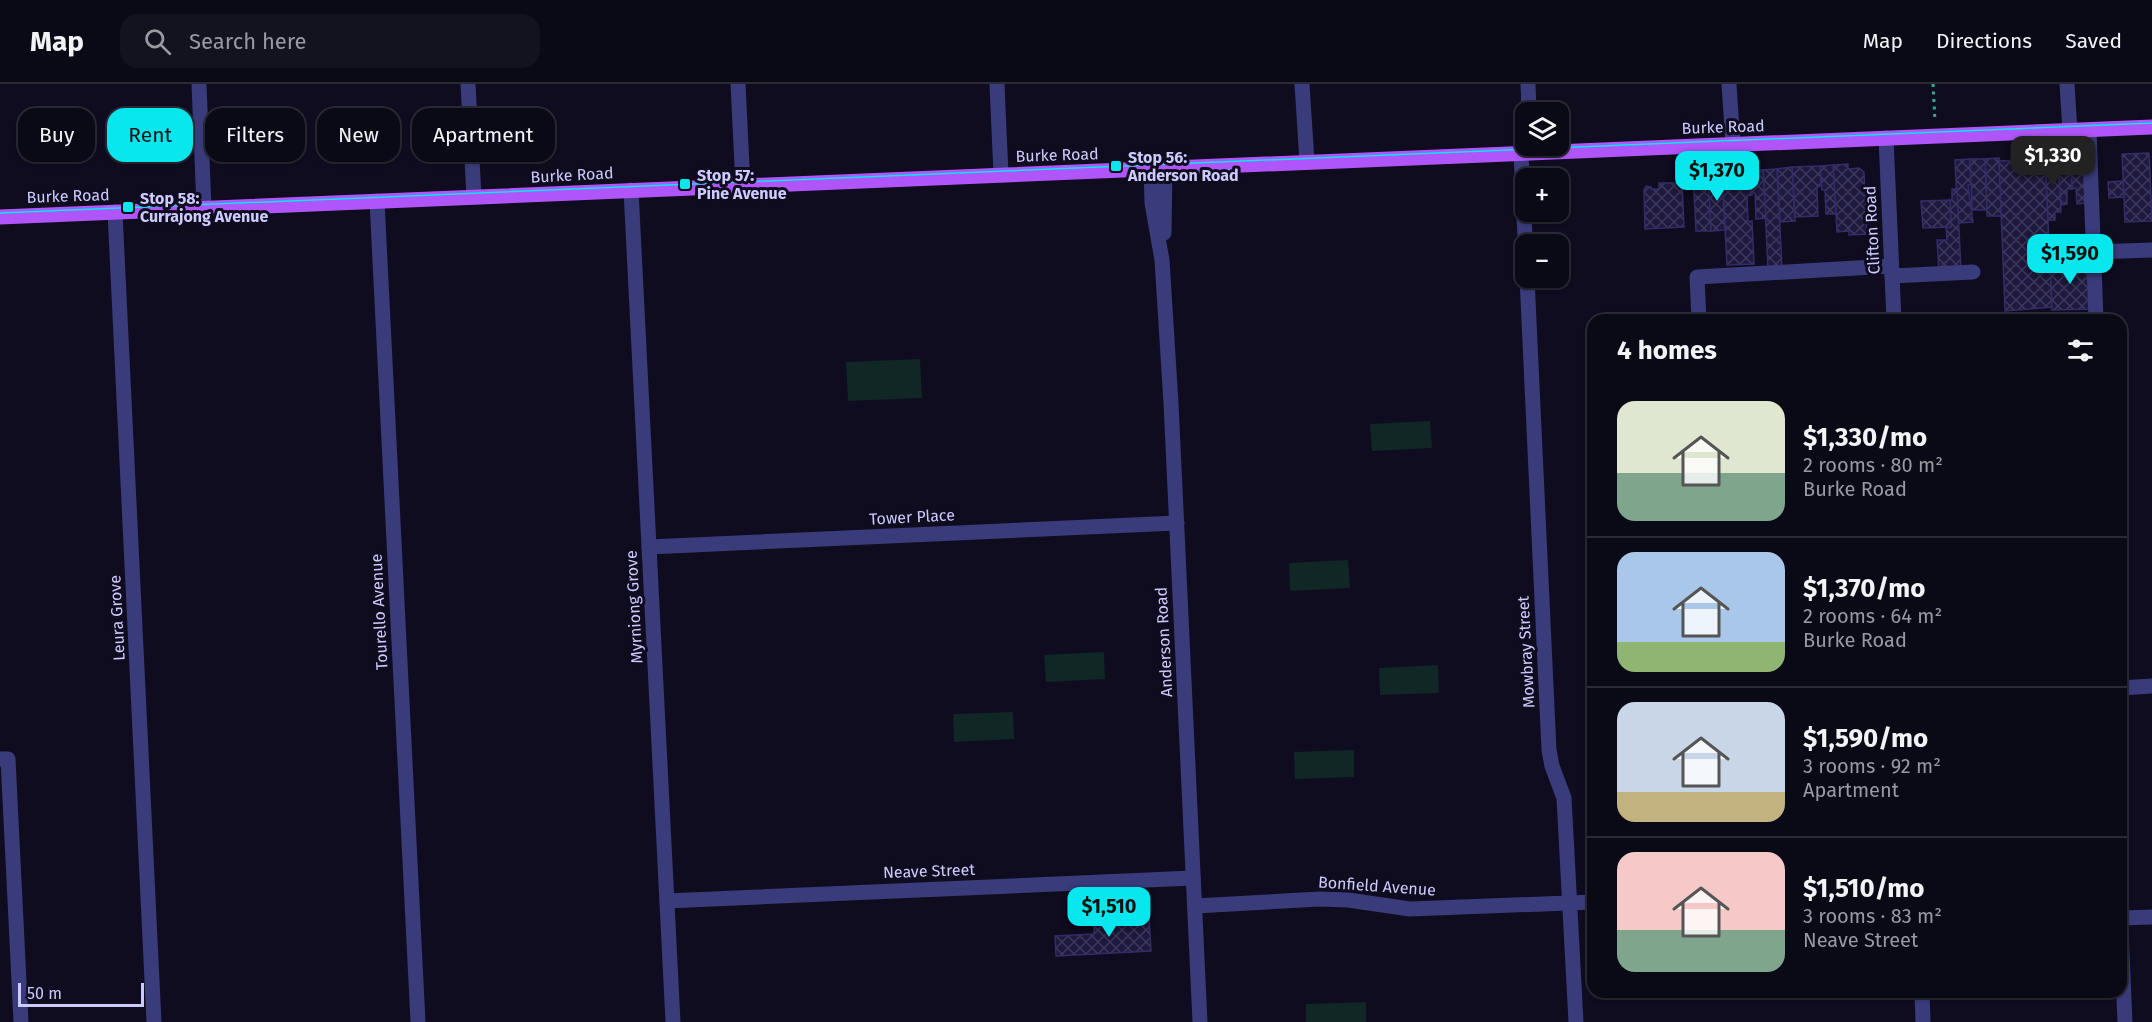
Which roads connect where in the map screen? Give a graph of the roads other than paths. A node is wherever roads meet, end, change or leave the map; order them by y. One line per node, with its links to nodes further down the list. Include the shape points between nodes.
1 (199, 84): 25 (street)
2 (468, 84): 23 (street)
3 (738, 84): 21 (street)
4 (997, 84): 20 (street)
5 (1302, 84): 18 (street)
6 (1528, 84): 9 (street)
7 (1729, 84): 14 (street)
8 (2067, 84): 11 (street)
9 (1529, 102)
10 (2152, 127): 12 (main road, Burke Road)
11 (2070, 130): 12 (main road, Burke Road); 13 (main road, Burke Road)
12 (2089, 130): 30 (street)
13 (1886, 138): 14 (main road, Burke Road); 31 (street, Clifton Road)
14 (1733, 145): 15 (main road, Burke Road)
15 (1569, 150)
16 (1515, 152): 18 (main road, Burke Road)
17 (1528, 156): 28 (street)
18 (1307, 162): 19 (main road, Burke Road)
19 (1158, 169): 20 (main road, Burke Road); 37 (street, Anderson Road, via 1166,205 1162,260)
20 (1002, 175): 21 (main road, Burke Road)
21 (743, 186): 22 (main road, Burke Road)
22 (632, 190): 23 (main road, Burke Road); 38 (street, Myrniong Grove)
23 (474, 197): 24 (main road, Burke Road)
24 (377, 201): 25 (main road, Burke Road); 53 (street, Tourello Avenue)
25 (204, 208): 26 (main road, Burke Road)
26 (115, 212): 27 (main road, Burke Road); 52 (street, Leura Grove)
27 (0, 217)
28 (1526, 234)
29 (2152, 250): 30 (street)
30 (2093, 252): 36 (street)
31 (1892, 271): 32 (street); 34 (street, via 1697,277); 35 (street, Clifton Road)
32 (1973, 272)
33 (1527, 288): 45 (street, Mowbray Street, via 1549,750 1564,798)
34 (1699, 314)
35 (1894, 314)
36 (2096, 314)
37 (1176, 523): 38 (street, Tower Place); 42 (street, Anderson Road)
38 (649, 547): 43 (street, Myrniong Grove)
39 (2152, 686): 40 (street)
40 (2127, 688)
41 (0, 759): 51 (street, via 8,759)
42 (1193, 878): 43 (street, Neave Street); 46 (street, Anderson Road)
43 (667, 901): 54 (street, Myrniong Grove)
44 (1587, 902): 45 (street, Bonfield Avenue)
45 (1570, 903): 46 (street, Bonfield Avenue, via 1410,909 1320,899); 56 (street, Mowbray Street)
46 (1195, 906): 55 (street, Anderson Road)
47 (2152, 917): 48 (street)
48 (2127, 918)
49 (1922, 998): 57 (street)
50 (2124, 998): 58 (street)
51 (21, 1022)
52 (154, 1022)
53 (418, 1022)
54 (673, 1022)
55 (1200, 1022)
56 (1576, 1022)
57 (1923, 1022)
58 (2125, 1022)

